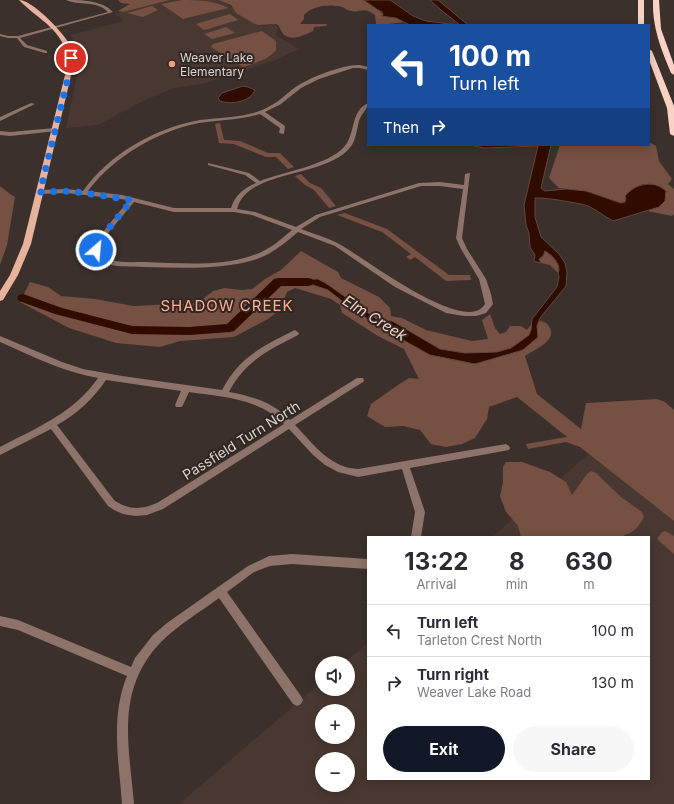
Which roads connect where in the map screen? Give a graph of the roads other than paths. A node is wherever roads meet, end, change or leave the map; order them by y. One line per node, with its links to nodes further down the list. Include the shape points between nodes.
1 (21, 0): 6 (main road)
2 (68, 0): 6 (street, via 100,5 111,12)
3 (641, 0): 5 (highway)
4 (656, 0): 12 (highway, via 656,22)
5 (642, 24)
6 (53, 27): 8 (street); 19 (main road, via 67,43 71,58)
7 (0, 35): 8 (street)
8 (18, 37): 9 (street, via 26,46)
9 (45, 52)
10 (650, 54): 13 (highway)
11 (366, 69): 16 (street, via 352,67 311,81 297,88 278,104)
12 (674, 73)
13 (668, 102): 17 (highway); 22 (highway)
14 (33, 104): 18 (street)
15 (367, 105): 25 (street, via 357,118 352,142 342,152 325,161)
16 (260, 112): 21 (street, via 279,124 283,128); 27 (street, via 240,118 191,123 148,140 99,174)
17 (674, 116)
18 (0, 119)
19 (55, 130): 20 (street); 28 (main road)
20 (0, 133)
21 (282, 133)
22 (674, 134)
23 (210, 164): 25 (street, via 247,174)
24 (468, 174): 26 (street)
25 (260, 183): 30 (street, via 242,194)
26 (465, 187): 31 (street, via 421,184 318,216); 31 (street, via 459,238 476,267 489,304 476,314 464,314 441,307 397,285 341,247)
27 (84, 193): 28 (street); 29 (street)
28 (40, 195): 32 (main road, via 20,262)
29 (132, 200): 30 (street, via 174,210); 31 (street, via 96,244 98,255 107,262 208,265 233,263 268,252)
30 (234, 210): 31 (street, via 262,215)
31 (296, 229)
32 (0, 298)
33 (295, 333): 38 (street, via 240,367)
34 (0, 339): 35 (street, via 55,364)
35 (104, 376): 37 (street); 40 (street, via 81,405)
36 (360, 380): 41 (street, Passfield Turn North)
37 (186, 389): 38 (street); 39 (street)
38 (224, 394): 41 (street, via 269,407)
39 (179, 405)
40 (52, 424): 41 (street, Passfield Turn North, via 111,503 132,513 160,506); 43 (street)
41 (290, 425): 44 (street, via 320,458 338,470 358,473)
42 (506, 448): 44 (street)
43 (0, 451)
44 (405, 466): 45 (street, via 420,512)
45 (416, 536)
46 (367, 564): 47 (street, via 292,559 269,561 251,569)
47 (221, 592): 49 (street, via 157,639 145,652); 50 (street)
48 (0, 621): 49 (street, via 18,625)
49 (133, 673): 51 (street, via 123,708 122,730)
50 (297, 700)
51 (128, 804)

